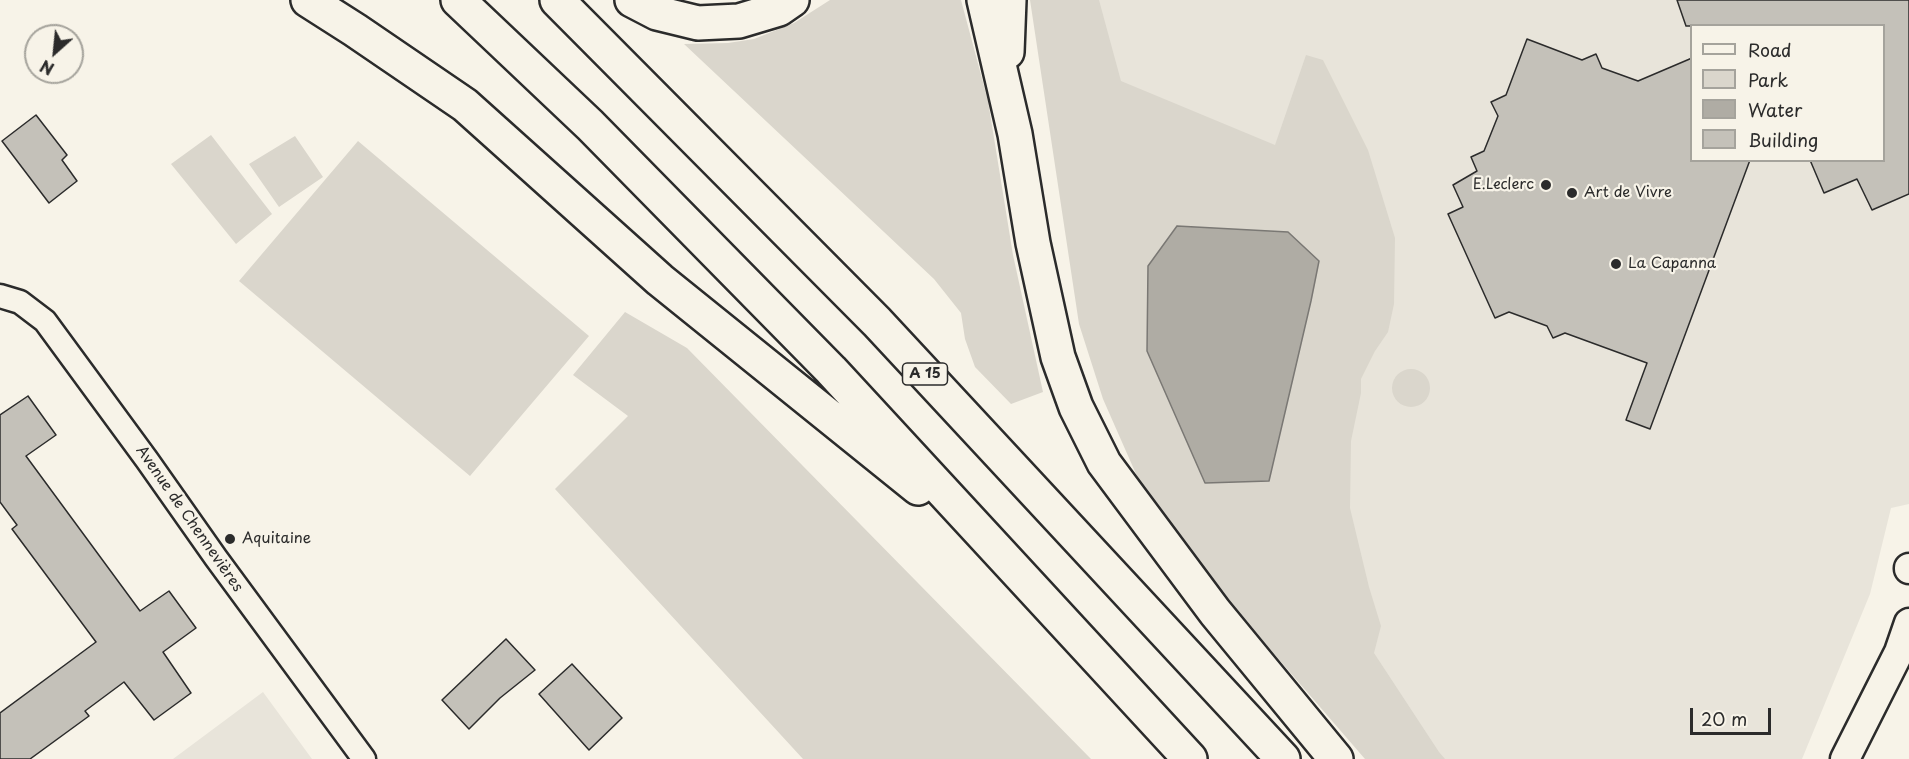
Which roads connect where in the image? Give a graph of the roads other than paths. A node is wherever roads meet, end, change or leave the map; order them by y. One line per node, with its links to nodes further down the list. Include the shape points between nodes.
1 (308, 0): 10 (highway, via 465,105 660,280)
2 (458, 0): 10 (highway, via 624,159 831,370)
3 (556, 0): 15 (highway, A 15, via 877,322)
4 (632, 0): 5 (highway, via 657,13 698,23 739,21 779,9)
5 (792, 0)
6 (984, 0): 8 (highway)
7 (1009, 0): 8 (highway)
8 (1005, 96): 16 (highway, via 1058,357 1076,407 1104,463 1215,612)
9 (0, 296): 13 (street, Avenue de Chennevières, via 20,302 45,321)
10 (1011, 563): 14 (highway)
11 (1909, 623): 17 (street, via 1899,652)
12 (1909, 671): 18 (street)
13 (364, 759)
14 (1191, 759)
15 (1284, 759)
16 (1336, 759)
17 (1845, 759)
18 (1862, 759)

